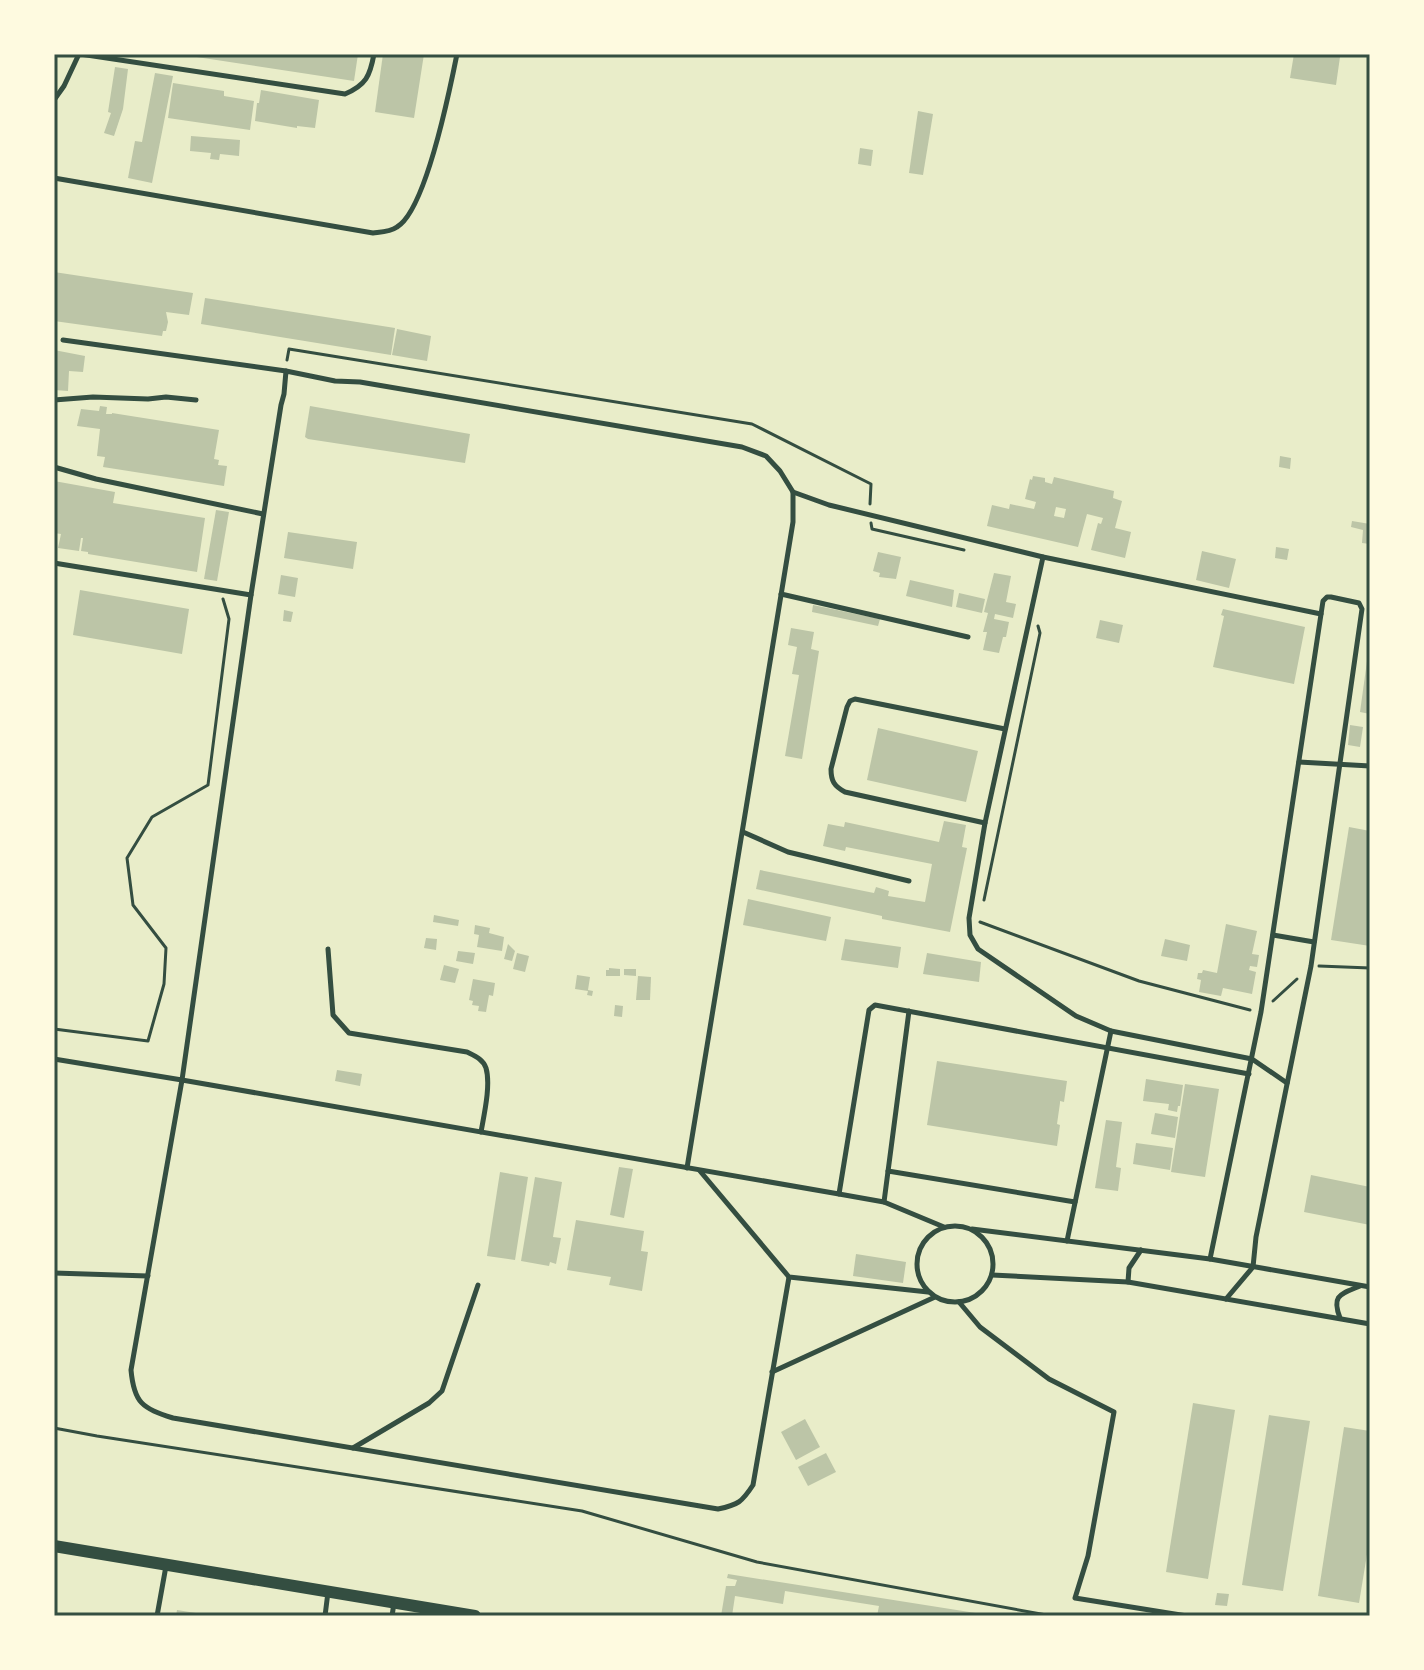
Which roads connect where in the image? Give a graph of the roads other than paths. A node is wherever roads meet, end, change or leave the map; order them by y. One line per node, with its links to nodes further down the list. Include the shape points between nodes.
1 (80, 54): 2 (lane, via 345,94 368,75); 4 (lane)
2 (374, 54)
3 (457, 54): 5 (lane, via 414,205 405,220 386,231 373,233)
4 (54, 100)
5 (54, 178)
6 (63, 340): 7 (lane)
7 (286, 371): 11 (lane, via 742,447 766,456); 12 (lane)
8 (54, 400): 9 (lane)
9 (196, 400)
10 (54, 467): 12 (lane)
11 (793, 492): 13 (lane); 15 (lane)
12 (263, 514): 16 (lane)
13 (1043, 557): 17 (lane); 19 (lane)
14 (54, 563): 16 (lane)
15 (781, 594): 18 (lane); 24 (lane)
16 (251, 595): 35 (lane)
17 (1321, 614): 20 (lane); 21 (lane, via 1327,597 1359,603 1362,609)
18 (968, 637)
19 (1005, 729): 23 (lane); 23 (lane, via 855,699 847,707 831,769 831,780 845,792)
20 (1299, 762): 21 (lane); 26 (lane)
21 (1339, 764): 22 (lane); 27 (lane)
22 (1370, 766)
23 (985, 823): 30 (lane, via 969,918 978,949 1076,1016)
24 (743, 832): 25 (lane, via 788,852); 38 (lane)
25 (909, 881)
26 (1273, 935): 27 (lane); 33 (lane)
27 (1314, 942): 36 (lane)
28 (328, 949): 37 (lane, via 333,1015 349,1033 480,1058 486,1067 487,1094)
29 (909, 1011): 31 (lane); 40 (lane); 41 (lane, via 875,1005 869,1010)
30 (1111, 1031): 31 (lane); 33 (lane)
31 (1107, 1047): 34 (lane); 43 (lane)
32 (54, 1059): 35 (lane)
33 (1252, 1059): 34 (lane); 36 (lane)
34 (1249, 1074): 48 (lane)
35 (182, 1080): 37 (lane); 52 (lane)
36 (1287, 1083): 49 (lane)
37 (481, 1132): 38 (lane)
38 (687, 1168): 39 (lane)
39 (699, 1170): 41 (lane); 53 (lane)
40 (888, 1171): 42 (lane); 43 (lane)
41 (839, 1194): 42 (lane)
42 (884, 1202): 44 (lane)
43 (1075, 1202): 46 (lane)
44 (944, 1227): 45 (lane); 58 (lane, via 919,1250 917,1272)
45 (972, 1229): 46 (lane); 51 (lane, via 991,1249)
46 (1067, 1241): 47 (lane)
47 (1141, 1250): 48 (lane); 54 (lane, via 1129,1268)
48 (1210, 1259): 49 (lane)
49 (1253, 1267): 56 (lane); 60 (lane)
50 (54, 1273): 52 (lane)
51 (992, 1275): 54 (lane); 61 (lane, via 980,1294)
52 (148, 1276): 65 (lane, via 131,1370 139,1401 173,1418)
53 (789, 1277): 58 (lane); 64 (lane)
54 (1128, 1282): 60 (lane)
55 (478, 1285): 65 (lane, via 442,1391)
56 (1361, 1285): 57 (lane); 62 (lane, via 1337,1299)
57 (1370, 1287)
58 (928, 1292): 59 (lane)
59 (935, 1297): 61 (lane); 64 (lane)
60 (1226, 1299): 62 (lane)
61 (959, 1302): 75 (lane, via 980,1327 1049,1379 1114,1412 1088,1556 1075,1598)
62 (1340, 1318): 63 (lane)
63 (1370, 1324)
64 (772, 1372): 65 (lane, via 753,1485 743,1500 718,1509)
65 (353, 1448)
66 (54, 1546): 67 (street)
67 (167, 1564): 68 (street); 71 (lane)
68 (329, 1591): 69 (street); 72 (lane)
69 (394, 1602): 70 (street); 73 (lane)
70 (434, 1612): 74 (street)
71 (157, 1616)
72 (325, 1616)
73 (392, 1616)
74 (475, 1616)
75 (1187, 1616)

